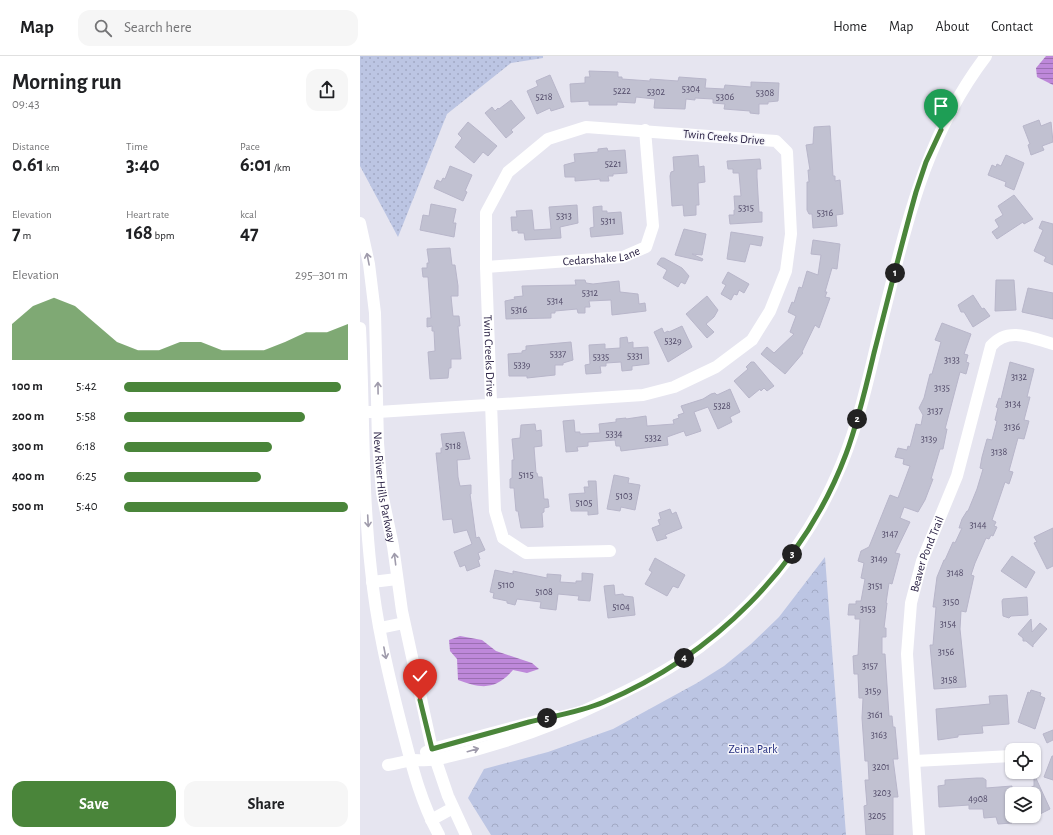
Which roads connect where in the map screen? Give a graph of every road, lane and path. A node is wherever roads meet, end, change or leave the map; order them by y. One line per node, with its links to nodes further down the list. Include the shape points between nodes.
1 (986, 56): 15 (street, via 952,108 926,162 854,430 836,477 815,519 779,570 730,622 675,664 631,689 601,703)
2 (645, 130): 4 (street, Twin Creeks Drive, via 586,127 548,139 508,172 486,213); 4 (street, Cedarshake Lane, via 653,226 646,247 623,257); 7 (street, Twin Creeks Drive, via 776,141 787,152 791,234 786,271 770,311 752,340 716,367 674,387 643,395)
3 (360, 223): 9 (street, New River Hills Parkway, one-way to 3, via 375,313 369,264)
4 (486, 267): 7 (street, Twin Creeks Drive)
5 (360, 328): 8 (street, New River Hills Parkway)
6 (1053, 344): 18 (street, Beaver Pond Trail, via 1010,335 996,341 988,355 957,476 922,561 911,604 908,654)
7 (491, 404): 9 (street, Twin Creeks Drive); 10 (street, Twin Creeks Drive, via 495,510 504,538 526,553)
8 (361, 412): 9 (street, Twin Creeks Drive); 12 (street, New River Hills Parkway, one-way to 12)
9 (378, 412): 11 (street, New River Hills Parkway, one-way to 9, via 382,493)
10 (610, 550)
11 (397, 579): 12 (street); 13 (street, New River Hills Parkway)
12 (372, 582): 14 (street, New River Hills Parkway)
13 (404, 623): 14 (street); 15 (street, New River Hills Parkway)
14 (380, 628): 17 (street, New River Hills Parkway, one-way to 17)
15 (434, 755): 17 (street); 20 (street, New River Hills Parkway)
16 (1005, 756): 18 (street)
17 (411, 760): 19 (street); 21 (street, New River Hills Parkway)
18 (915, 761): 24 (street, Beaver Pond Trail)
19 (388, 765)
20 (453, 808): 21 (street); 23 (street, New River Hills Parkway)
21 (431, 820): 22 (street, New River Hills Parkway)
22 (439, 835)
23 (466, 835)
24 (919, 835)

